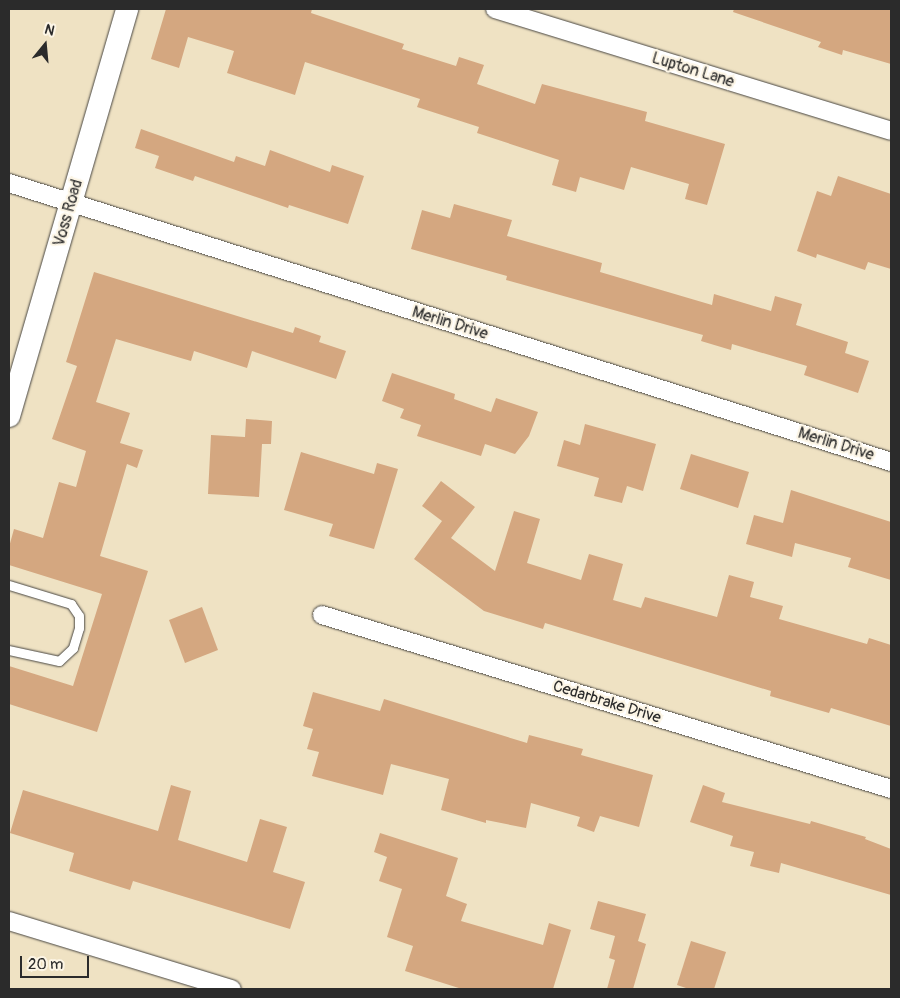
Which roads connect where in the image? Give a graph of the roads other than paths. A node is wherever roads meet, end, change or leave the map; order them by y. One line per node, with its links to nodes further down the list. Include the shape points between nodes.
1 (127, 9): 5 (street, Voss Road)
2 (495, 9): 3 (street, Lupton Lane)
3 (891, 131)
4 (9, 183): 5 (street, Merlin Drive)
5 (71, 205): 6 (street, Voss Road); 7 (street, Merlin Drive)
6 (9, 416)
7 (891, 462)
8 (9, 585): 10 (lane, via 71,604 79,616 79,628 73,648 59,662)
9 (322, 615): 11 (street, Cedarbrake Drive)
10 (9, 650)
11 (891, 789)
12 (9, 921): 13 (street)
13 (232, 989)

